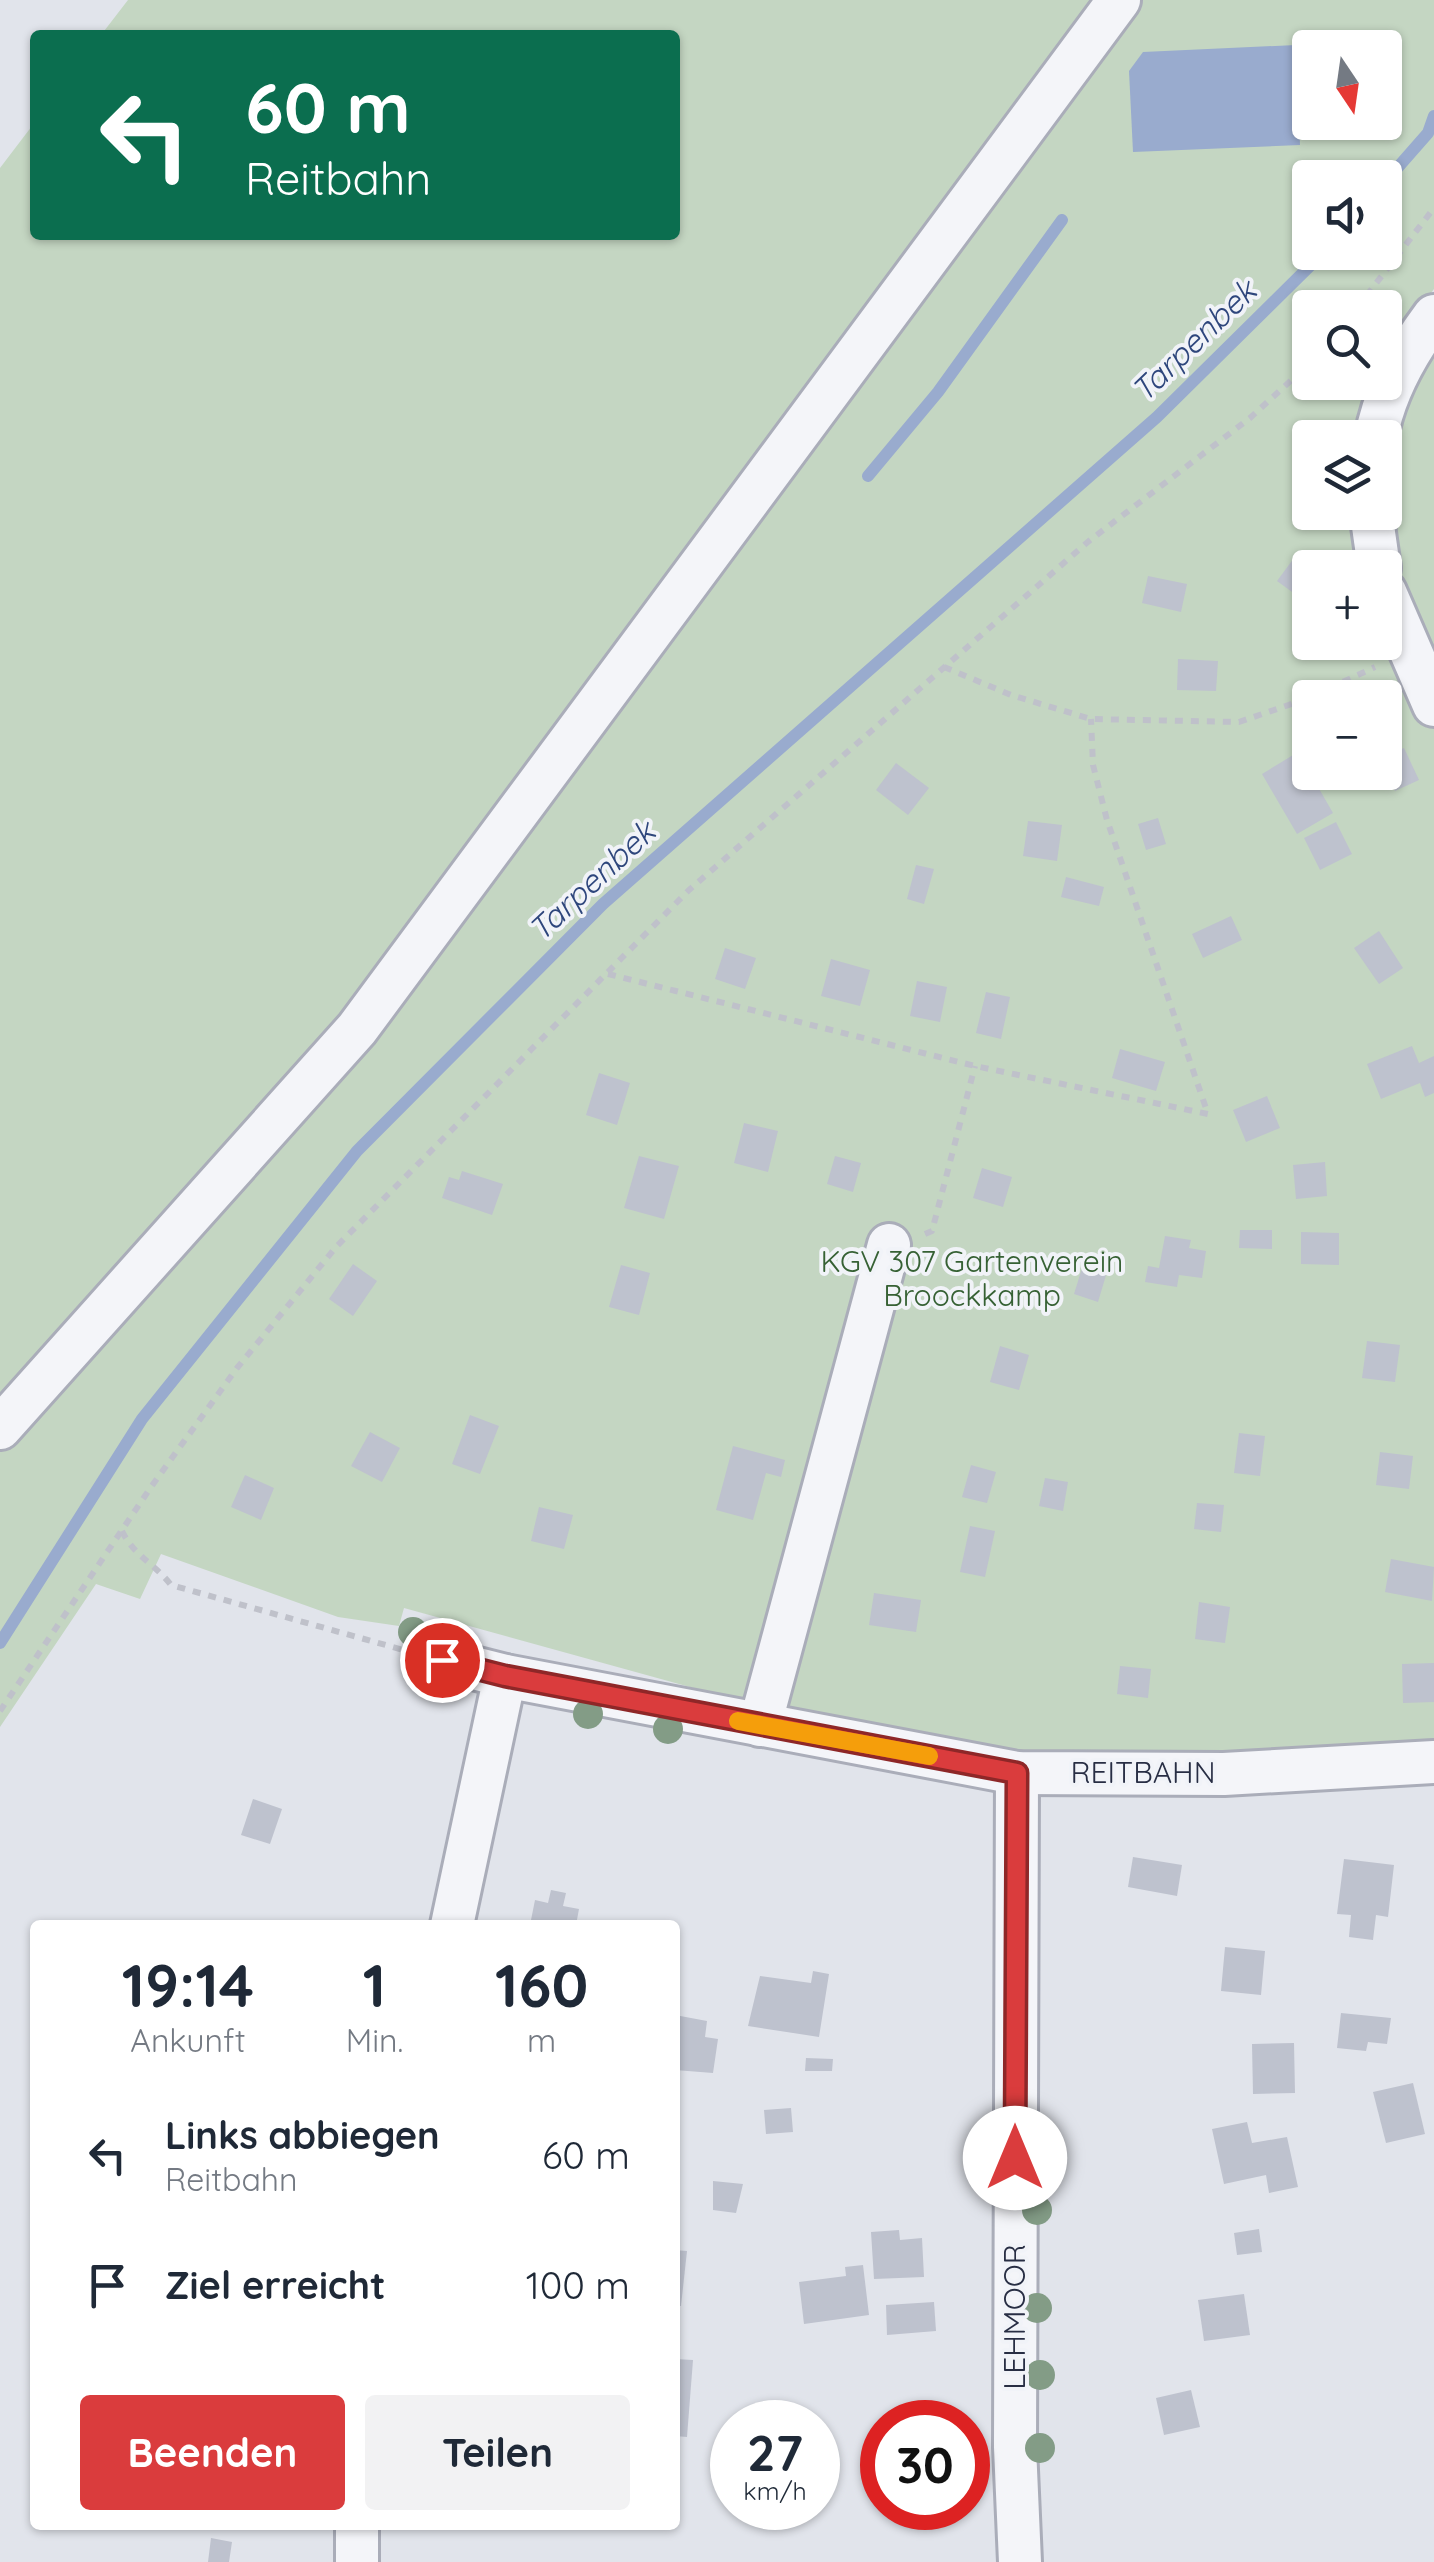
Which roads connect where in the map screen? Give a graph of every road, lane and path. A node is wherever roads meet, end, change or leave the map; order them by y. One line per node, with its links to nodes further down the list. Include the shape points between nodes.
1 (1119, 0): 15 (street, via 357,1029)
2 (1434, 208): 3 (path)
3 (1371, 290)
4 (1434, 316): 6 (street, via 1410,347)
5 (1292, 384): 9 (path, via 1089,541)
6 (1379, 420)
7 (1402, 636): 8 (street)
8 (1408, 651): 10 (street); 11 (path, via 1239,722)
9 (944, 666): 11 (path); 12 (path, via 689,890)
10 (1434, 705)
11 (1091, 719): 13 (path, via 1093,766 1107,820 1208,1114)
12 (608, 974): 13 (path); 16 (path, via 336,1247 238,1368)
13 (975, 1066): 14 (path, via 932,1231)
14 (889, 1245): 20 (street)
15 (0, 1428)
16 (122, 1531): 17 (path, via 131,1550 171,1586); 19 (path)
17 (442, 1660): 18 (street, REITBAHN)
18 (505, 1676): 20 (street, REITBAHN); 23 (street)
19 (0, 1711)
20 (760, 1725): 22 (street, REITBAHN)
21 (1434, 1762): 22 (street, REITBAHN, via 1224,1774)
22 (1017, 1773): 26 (street, LEHMOOR)
23 (453, 1920)
24 (357, 2530): 25 (street)
25 (356, 2562)
26 (1020, 2562)

